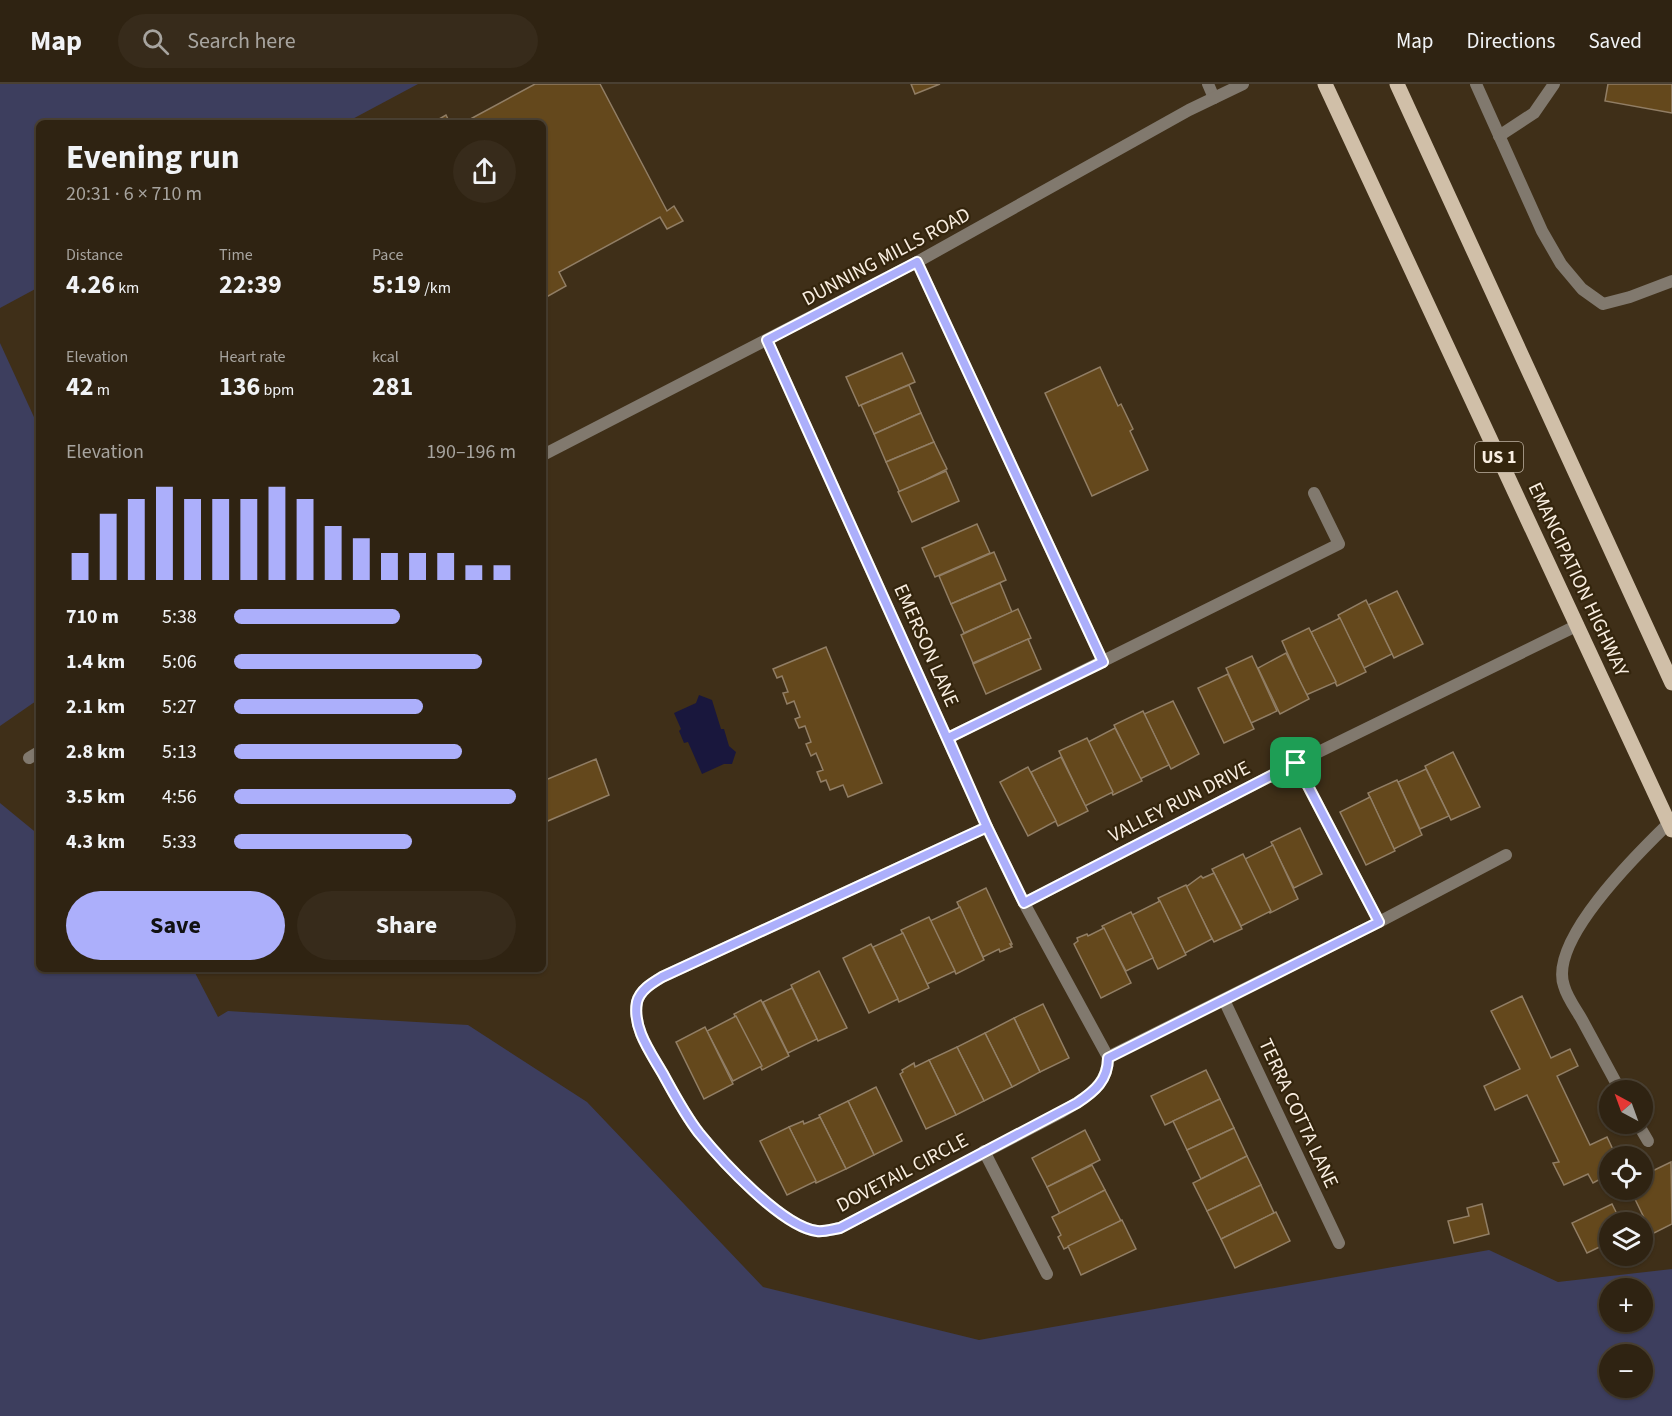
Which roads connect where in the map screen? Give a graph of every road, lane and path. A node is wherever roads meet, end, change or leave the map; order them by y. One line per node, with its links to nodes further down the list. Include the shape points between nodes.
1 (1208, 84): 7 (street)
2 (1243, 84): 7 (street, DUNNING MILLS ROAD)
3 (1325, 84): 14 (main road, EMANCIPATION HIGHWAY / US 1)
4 (1397, 84): 16 (main road, EMANCIPATION HIGHWAY)
5 (1476, 84): 8 (street)
6 (1554, 84): 8 (street, via 1534,113)
7 (1214, 98): 9 (street, DUNNING MILLS ROAD)
8 (1499, 136): 10 (street, via 1542,231 1561,264 1582,289 1603,304)
9 (917, 262): 11 (street, DUNNING MILLS ROAD); 15 (street)
10 (1672, 281)
11 (767, 340): 12 (street, DUNNING MILLS ROAD); 17 (street, EMERSON LANE)
12 (546, 453)
13 (1314, 493): 15 (street, via 1339,544)
14 (1578, 625): 18 (street, VALLEY RUN DRIVE); 20 (main road, EMANCIPATION HIGHWAY / US 1)
15 (1103, 662): 17 (street)
16 (1672, 683)
17 (948, 738): 19 (street, EMERSON LANE)
18 (1296, 763): 22 (street, VALLEY RUN DRIVE); 23 (street)
19 (987, 827): 22 (street, EMERSON LANE); 29 (street, DOVETAIL CIRCLE, via 662,977 646,987 637,1000 637,1020 646,1046 697,1131 763,1200 799,1224 818,1232 840,1228)
20 (1670, 827): 26 (street, via 1634,857 1602,895 1568,945 1562,965 1563,985)
21 (1506, 855): 23 (street)
22 (1024, 903): 25 (street, EMERSON LANE)
23 (1379, 922): 24 (street)
24 (1224, 1000): 25 (street); 30 (street, TERRA COTTA LANE)
25 (1108, 1058): 29 (street, DOVETAIL CIRCLE, via 1108,1069 1093,1092)
26 (1615, 1080)
27 (1644, 1134): 28 (street)
28 (1648, 1141)
29 (984, 1151): 31 (street)
30 (1339, 1243)
31 (1047, 1274)

